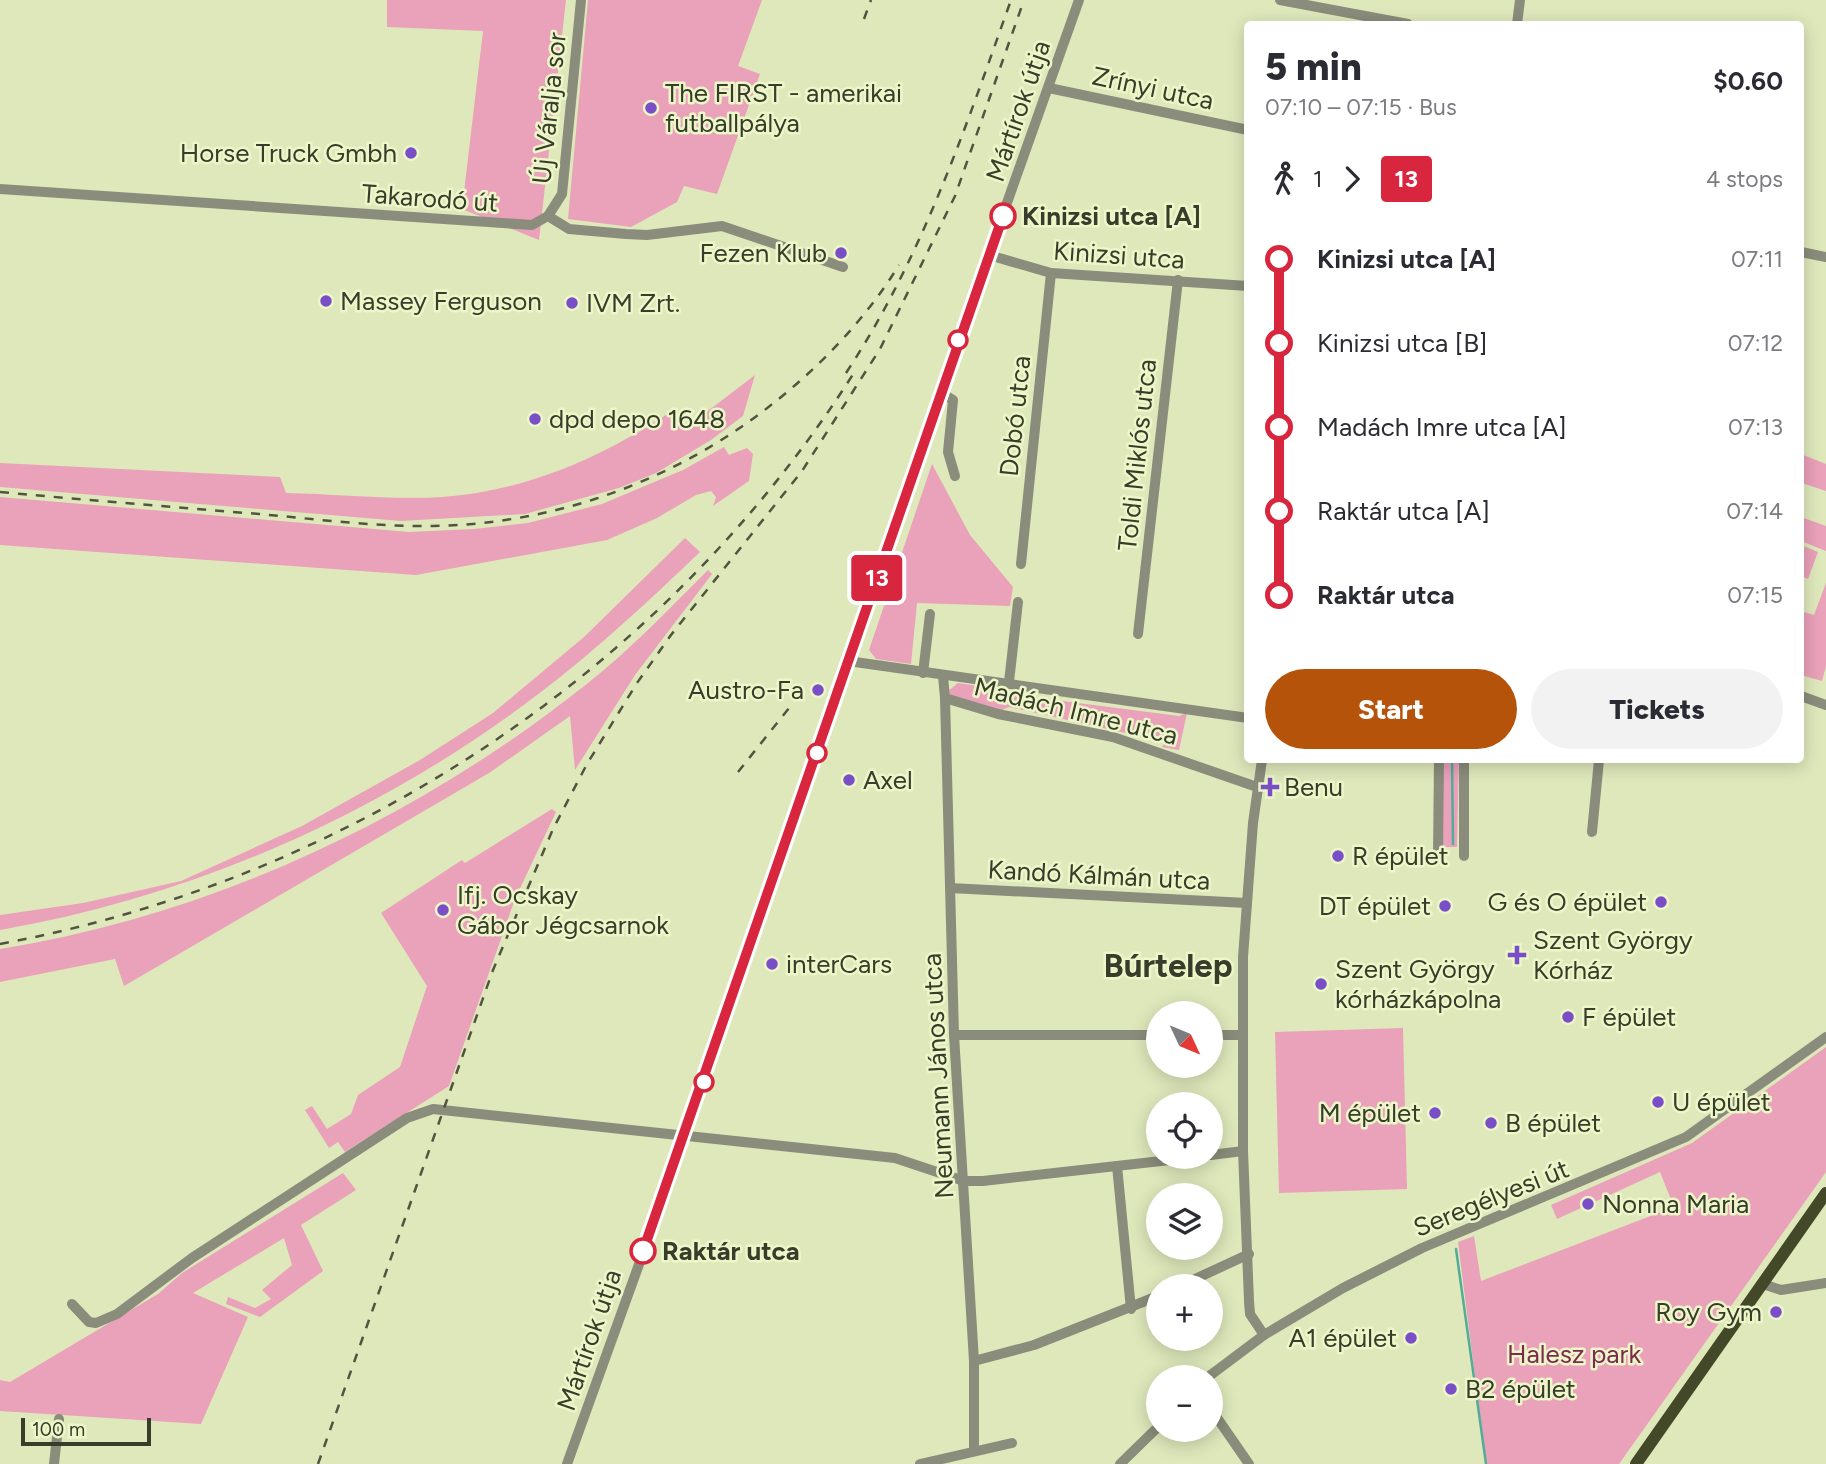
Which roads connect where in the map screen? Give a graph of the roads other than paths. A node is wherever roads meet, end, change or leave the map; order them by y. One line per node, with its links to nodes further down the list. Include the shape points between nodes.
1 (581, 0): 10 (street, Új Váralja sor, via 565,182 559,202)
2 (1079, 0): 7 (street, Mártírok útja)
3 (1280, 0): 5 (street)
4 (1520, 0): 6 (street)
5 (1392, 21)
6 (1517, 21)
7 (1049, 88): 8 (street, Zrínyi utca); 12 (street, Mártírok útja)
8 (1244, 129)
9 (0, 189): 10 (street, Takarodó út, via 523,226)
10 (548, 216): 14 (street, via 569,229 626,234 722,226)
11 (1804, 253): 13 (street)
12 (989, 255): 15 (street, Kinizsi utca); 18 (street, Mártírok útja)
13 (1826, 257)
14 (843, 267)
15 (1051, 273): 16 (street, Kinizsi utca); 20 (street, Dobó utca)
16 (1178, 280): 17 (street, Kinizsi utca); 23 (street, Toldi Miklós utca)
17 (1244, 286)
18 (940, 392): 19 (street, via 953,400 948,452); 24 (street, Mártírok útja)
19 (955, 476)
20 (1021, 564)
21 (1018, 602): 27 (street)
22 (930, 614): 25 (street)
23 (1138, 635)
24 (848, 661): 25 (street, Madách Imre utca); 47 (street, Mártírok útja)
25 (923, 673): 26 (street, Madách Imre utca)
26 (943, 676): 27 (street, Madách Imre utca); 29 (street, Madách Imre utca)
27 (1009, 682): 31 (street, Madách Imre utca)
28 (1804, 696): 30 (street)
29 (945, 698): 36 (street, Madách Imre utca, via 998,714 1113,737); 40 (street, Neumann János utca)
30 (1826, 705)
31 (1244, 717)
32 (1261, 763): 36 (street)
33 (1439, 763): 38 (street)
34 (1464, 763): 39 (street)
35 (1599, 763): 37 (street)
36 (1257, 787): 41 (street)
37 (1591, 832)
38 (1438, 855)
39 (1464, 856)
40 (950, 888): 41 (street, Kandó Kálmán utca); 42 (street, Neumann János utca)
41 (1247, 903): 45 (street)
42 (954, 1035): 43 (street); 52 (street, Neumann János utca)
43 (1146, 1035)
44 (1223, 1035): 45 (street)
45 (1242, 1035): 48 (street)
46 (1826, 1037): 61 (street, Seregélyesi út, via 1676,1142 1422,1248)
47 (686, 1134): 52 (street, via 895,1158); 59 (street, via 445,1108 426,1110 192,1258 117,1314 89,1322); 70 (street, Mártírok útja)
48 (1243, 1152): 49 (street); 54 (street)
49 (1223, 1154)
50 (1146, 1163): 51 (street)
51 (1117, 1166): 52 (street); 60 (street)
52 (964, 1181): 62 (street, Neumann János utca)
53 (1826, 1193): 57 (main road)
54 (1249, 1254): 55 (street); 61 (street, via 1250,1314)
55 (1206, 1274)
56 (1826, 1283): 57 (street, via 1781,1290)
57 (1763, 1284): 74 (main road)
58 (1146, 1302): 60 (street)
59 (72, 1304)
60 (1132, 1309): 62 (street, via 1034,1345)
61 (1264, 1335): 63 (street, Seregélyesi út)
62 (974, 1361): 68 (street, Neumann János utca)
63 (1223, 1366)
64 (59, 1419): 69 (street)
65 (1223, 1426): 73 (street)
66 (1146, 1439): 72 (street)
67 (1012, 1443): 68 (street)
68 (974, 1451): 71 (street)
69 (54, 1464)
70 (567, 1464)
71 (920, 1464)
72 (1121, 1464)
73 (1249, 1464)
74 (1636, 1464)

